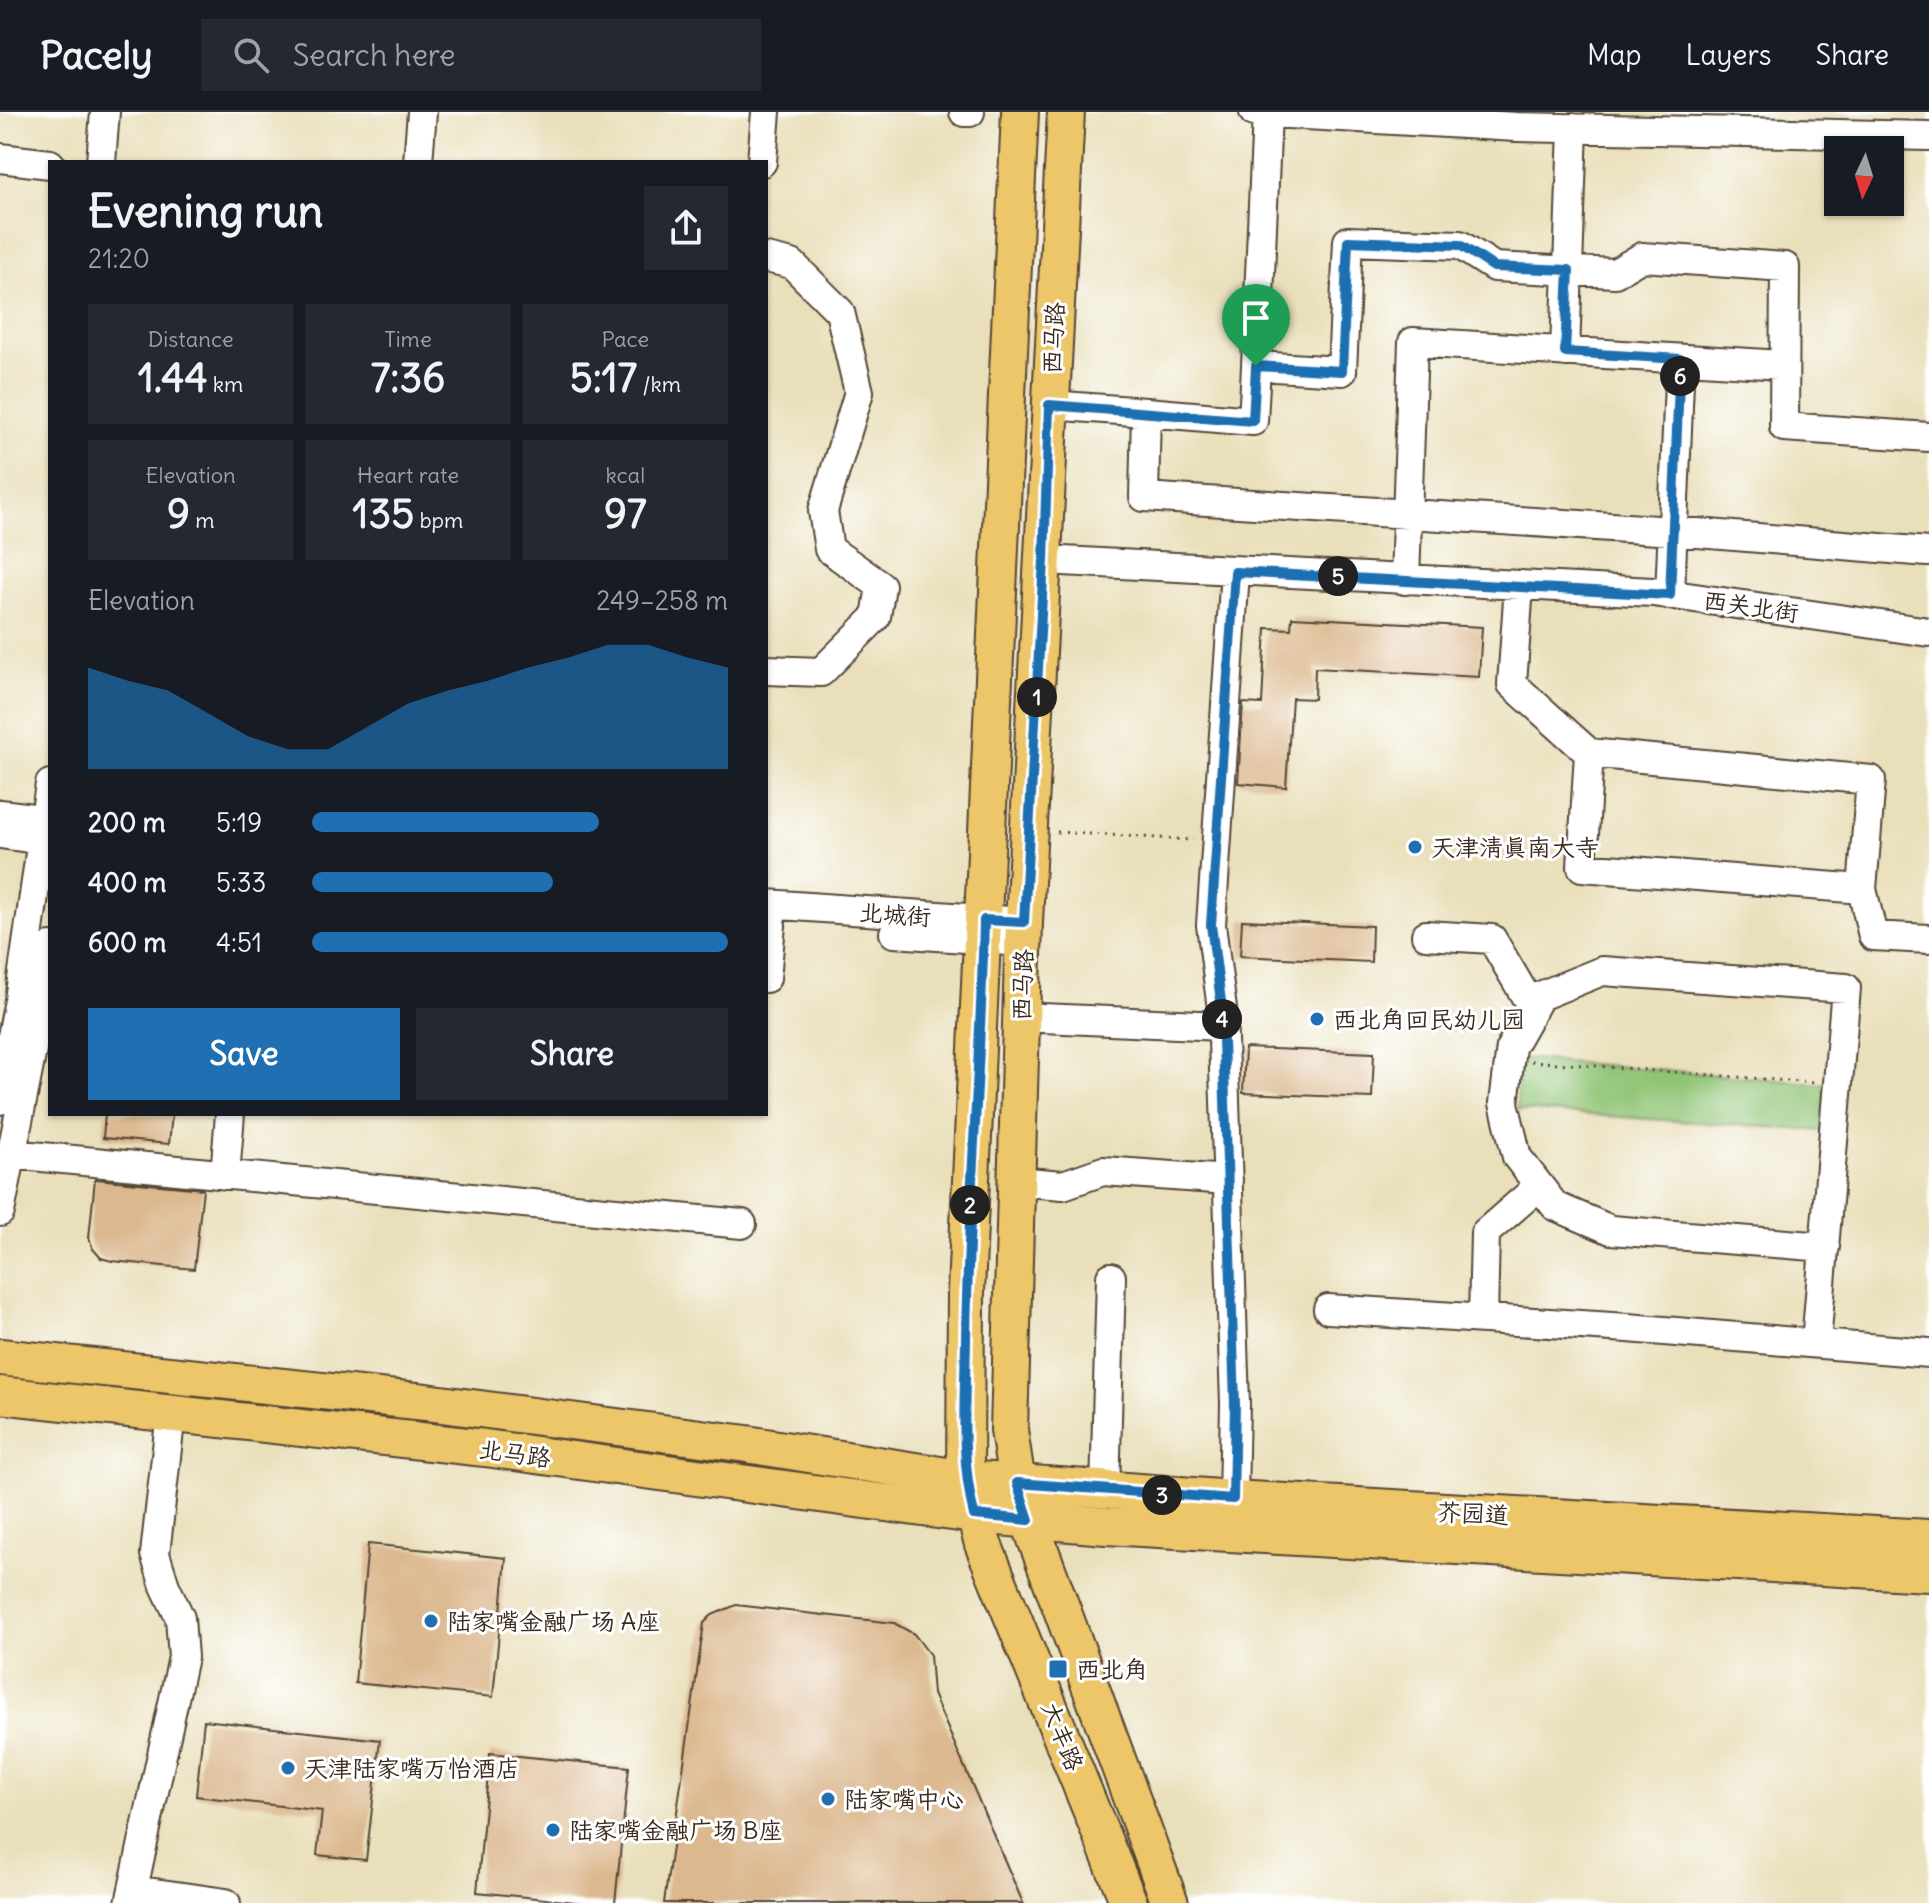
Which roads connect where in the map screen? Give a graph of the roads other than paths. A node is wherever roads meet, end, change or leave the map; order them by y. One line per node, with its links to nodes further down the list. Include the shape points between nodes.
1 (105, 112): 13 (street)
2 (124, 112): 14 (street)
3 (422, 112): 15 (street)
4 (766, 112): 16 (street)
5 (1020, 112): 43 (main road, 西马路)
6 (1066, 112): 24 (main road, 西马路)
7 (1254, 112): 8 (street)
8 (1267, 113): 10 (street); 23 (street)
9 (1711, 122): 10 (street); 11 (street)
10 (1592, 123): 19 (street)
11 (1929, 136)
12 (0, 158): 17 (street)
13 (101, 160)
14 (120, 160)
15 (418, 160)
16 (762, 160)
17 (48, 164)
18 (768, 258): 36 (street, via 792,264 840,312 859,392 823,511 829,549 881,586 876,617 821,672)
19 (1569, 270): 20 (street); 22 (street, via 1615,273 1642,257 1785,267); 23 (street, via 1494,267 1460,245 1348,241 1342,371)
20 (1565, 352): 21 (street); 27 (street, via 1413,342)
21 (1680, 359): 22 (street); 28 (street)
22 (1782, 365): 26 (street, via 1784,427)
23 (1256, 366): 25 (street, via 1253,421)
24 (1049, 405): 25 (street); 30 (main road, 西马路)
25 (1146, 412): 27 (street, via 1144,497)
26 (1929, 437)
27 (1407, 513): 28 (street); 32 (street)
28 (1673, 531): 29 (street); 34 (street)
29 (1928, 552)
30 (1044, 560): 31 (street, 西关北街); 44 (main road, 西马路)
31 (1235, 572): 32 (street, 西关北街); 51 (street, via 1211,925)
32 (1405, 580): 33 (street, 西关北街)
33 (1519, 586): 34 (street, 西关北街); 37 (street, via 1512,684)
34 (1670, 595): 35 (street, 西关北街)
35 (1926, 633)
36 (768, 670)
37 (1589, 753): 41 (street, via 1871,780); 41 (street, via 1582,867)
38 (0, 814): 39 (street)
39 (48, 830): 40 (street); 48 (street)
40 (0, 834)
41 (1862, 889): 46 (street, via 1873,936)
42 (768, 918): 43 (street, 北城街)
43 (983, 930): 44 (street, 北城街); 70 (main road, 西马路, via 966,1291)
44 (1023, 932): 50 (main road, 西马路)
45 (1426, 935): 49 (street, via 1492,939)
46 (1929, 939)
47 (48, 956): 48 (street)
48 (37, 1004): 52 (street); 54 (street)
49 (1533, 1009): 58 (street, via 1511,1047 1504,1103 1517,1157); 61 (street, via 1540,996 1602,971 1846,988)
50 (1020, 1017): 51 (street); 57 (main road, 西马路)
51 (1222, 1026): 56 (street)
52 (0, 1100)
53 (230, 1116): 55 (street)
54 (11, 1154): 55 (street); 59 (street)
55 (225, 1175): 60 (street)
56 (1228, 1180): 57 (street, via 1103,1171 1063,1185); 73 (street)
57 (1015, 1181): 71 (main road, 西马路, via 1008,1408)
58 (1539, 1186): 61 (street, via 1555,1206 1611,1230); 64 (street, via 1485,1233)
59 (0, 1212)
60 (742, 1224)
61 (1825, 1247): 65 (street)
62 (1111, 1277): 72 (street)
63 (1328, 1309): 64 (street)
64 (1483, 1319): 65 (street)
65 (1816, 1343): 66 (street)
66 (1929, 1353)
67 (0, 1357): 70 (main road, 北马路, via 426,1402)
68 (0, 1395): 69 (main road, 北马路)
69 (171, 1413): 74 (main road, 北马路, via 485,1448); 78 (street, via 155,1554 180,1618 183,1657)
70 (965, 1479): 71 (main road, 北马路); 74 (main road, 大丰路)
71 (1017, 1483): 72 (main road, 芥园道); 75 (main road, 西马路)
72 (1105, 1491): 73 (main road, 芥园道)
73 (1233, 1499): 76 (main road, 芥园道)
74 (974, 1515): 75 (main road, 北马路); 80 (main road, 大丰路)
75 (1029, 1520): 77 (main road, 芥园道); 81 (main road, 大丰路)
76 (1929, 1538)
77 (1929, 1573)
78 (132, 1896): 79 (street)
79 (226, 1903)
80 (1129, 1903)
81 (1170, 1903)

